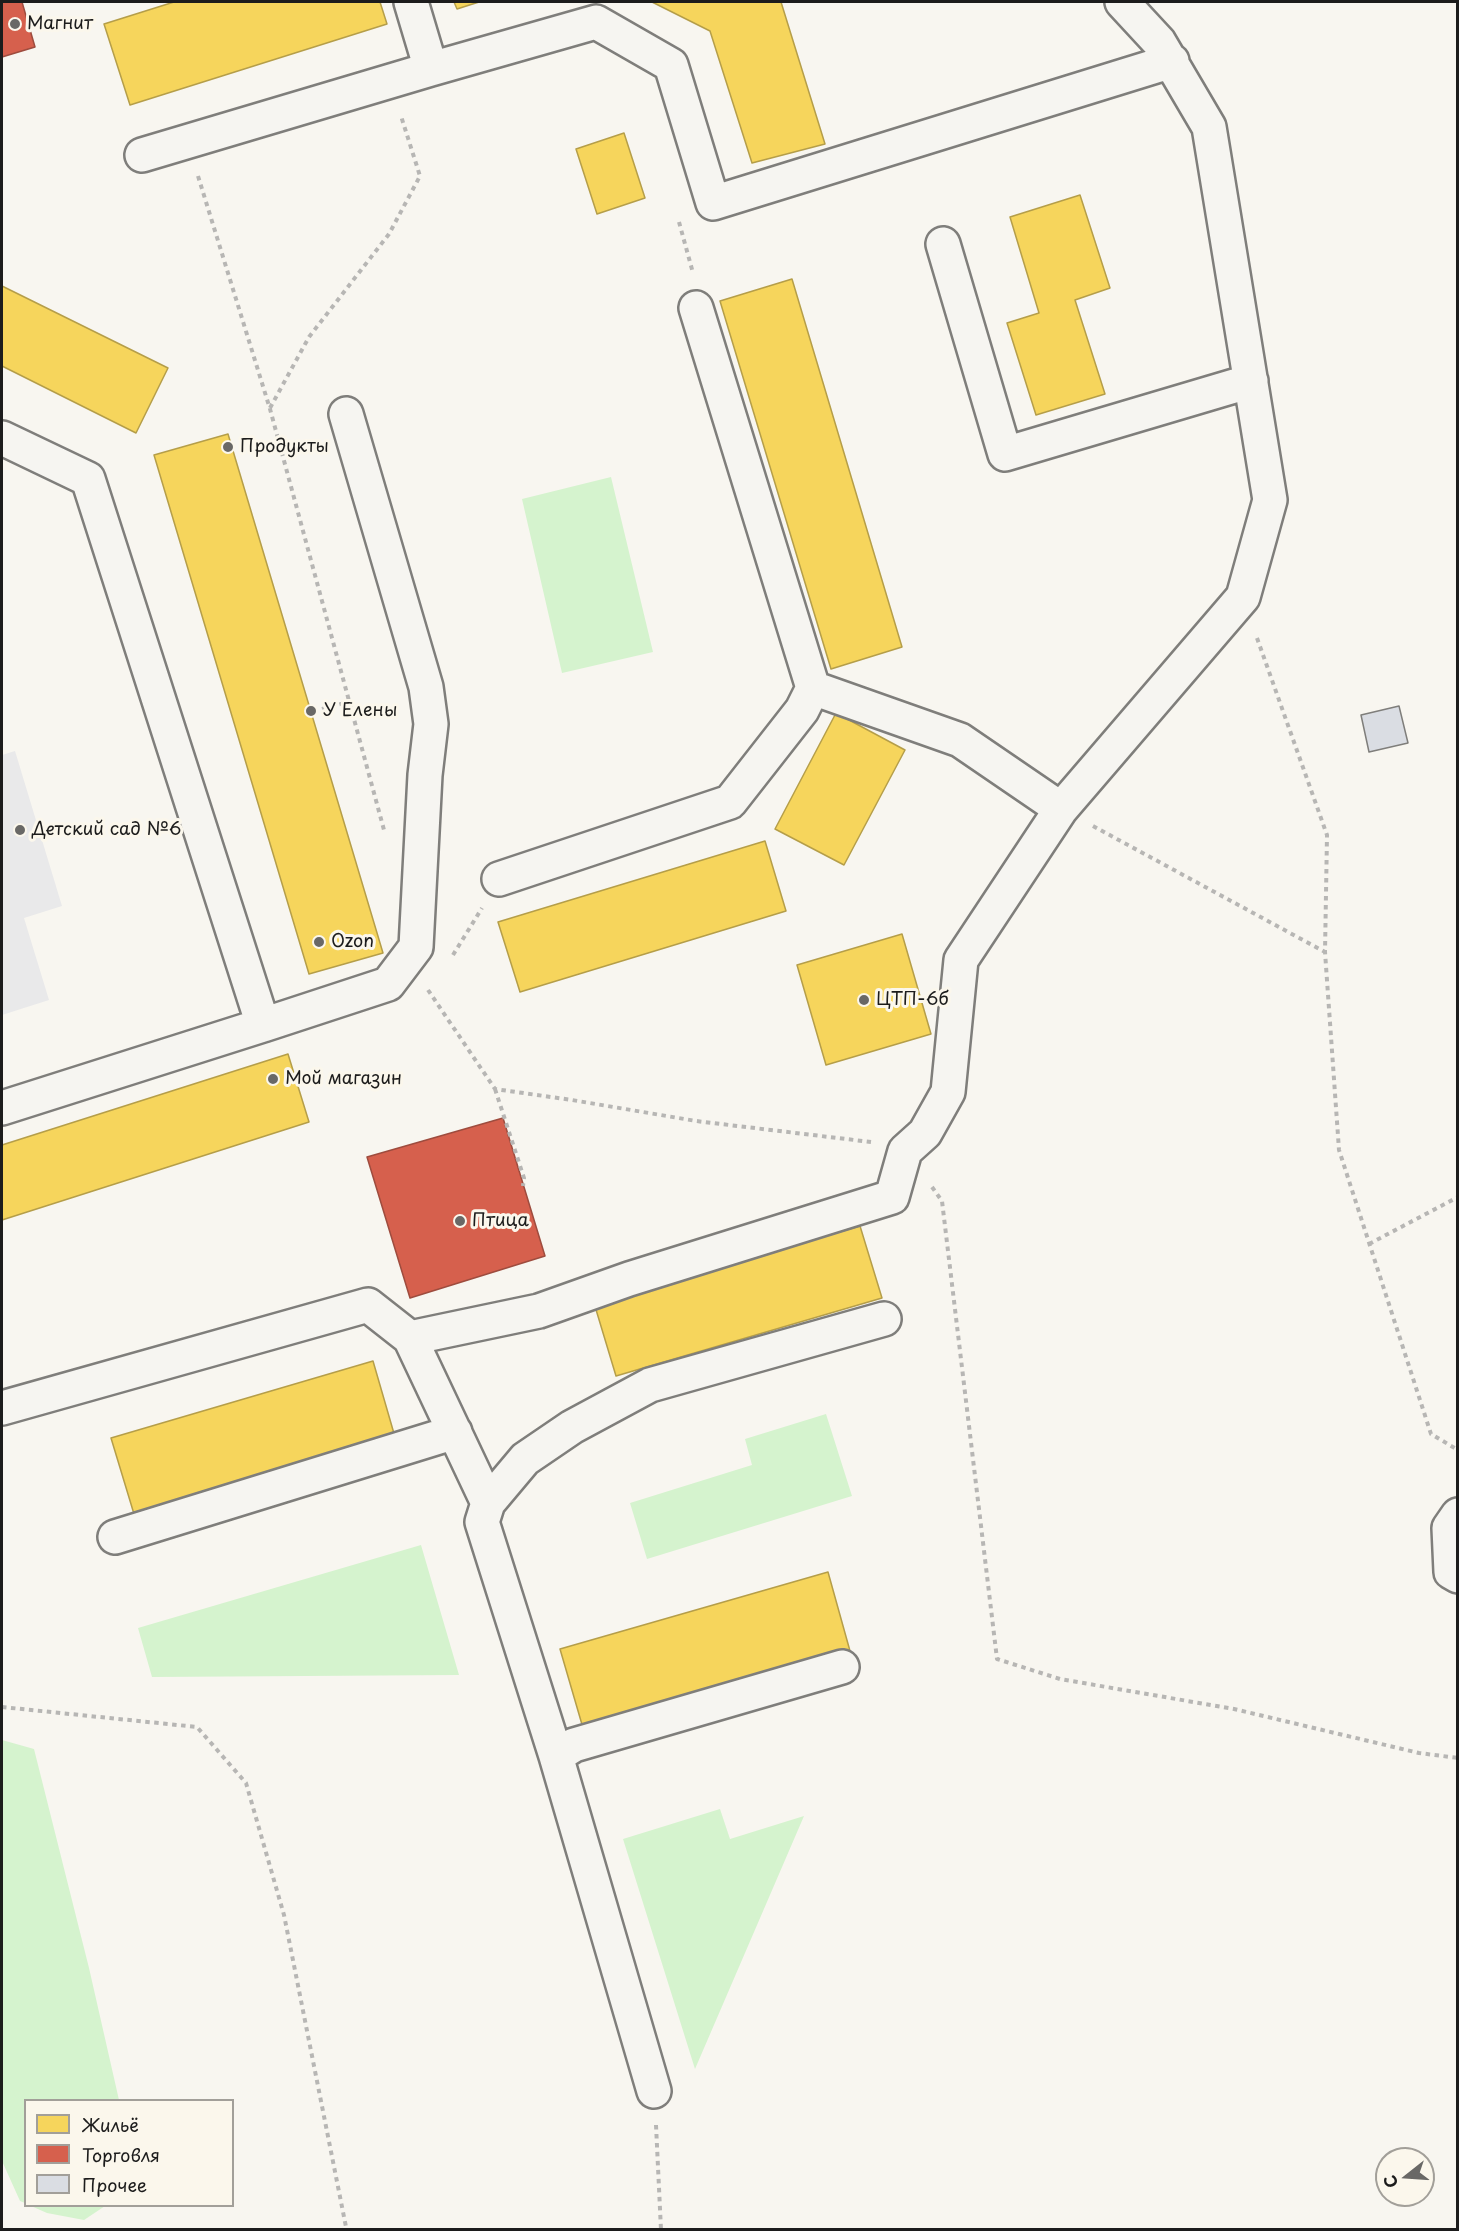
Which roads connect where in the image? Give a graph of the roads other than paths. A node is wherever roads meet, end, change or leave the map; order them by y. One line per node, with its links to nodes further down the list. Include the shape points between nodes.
1 (411, 2): 4 (lane)
2 (1122, 2): 3 (lane, via 1160,42)
3 (1172, 61): 4 (lane, via 713,203 671,65 596,22); 8 (lane, via 1209,127)
4 (431, 69): 5 (lane)
5 (142, 155)
6 (943, 243): 8 (lane, via 1005,454)
7 (696, 308): 11 (lane)
8 (1251, 381): 12 (lane, via 1270,500 1242,597)
9 (346, 414): 14 (lane, via 426,687 431,724 416,947 388,984)
10 (2, 438): 14 (lane, via 88,479)
11 (813, 688): 12 (lane, via 960,740); 13 (lane, via 802,710 730,802)
12 (1061, 809): 17 (lane, via 961,960 948,1092 926,1132 905,1151 892,1197 539,1311)
13 (499, 879)
14 (263, 1025): 15 (lane)
15 (2, 1108)
16 (884, 1319): 20 (lane, via 651,1385 572,1427 525,1460)
17 (410, 1338): 18 (lane, via 368,1305); 19 (lane)
18 (3, 1404)
19 (455, 1432): 20 (lane); 22 (lane)
20 (488, 1503): 25 (lane, via 482,1522)
21 (1458, 1515): 23 (lane, via 1449,1528 1451,1572)
22 (116, 1537)
23 (1458, 1576)
24 (842, 1667): 25 (lane, via 574,1745)
25 (556, 1756): 26 (lane)
26 (654, 2091)

